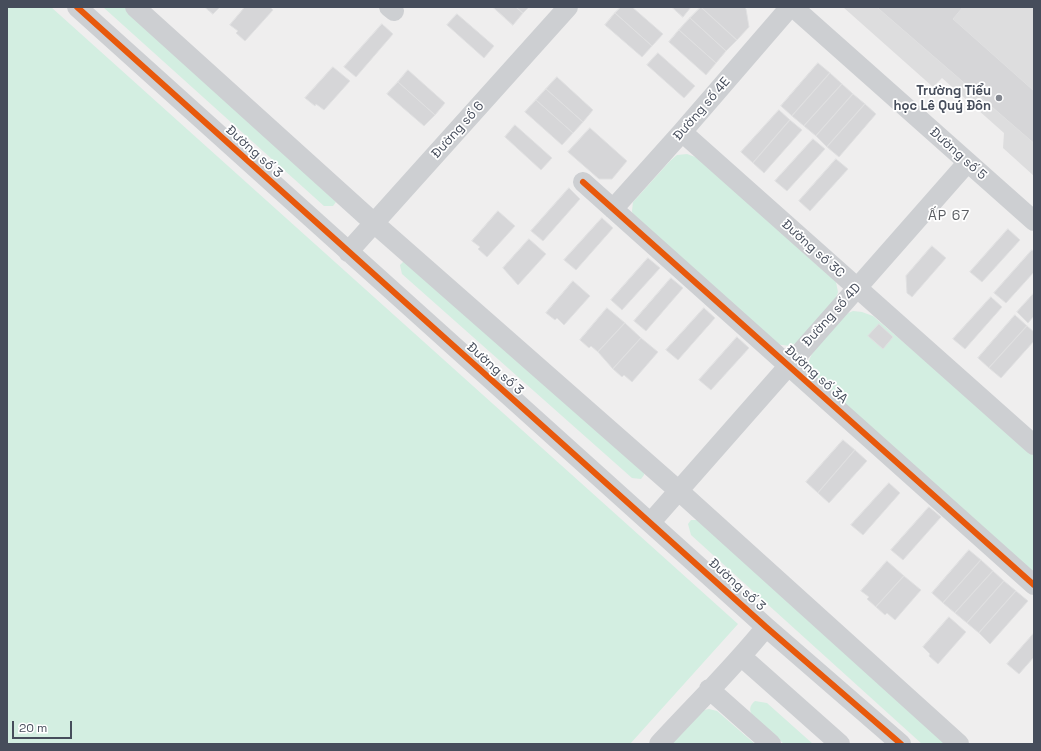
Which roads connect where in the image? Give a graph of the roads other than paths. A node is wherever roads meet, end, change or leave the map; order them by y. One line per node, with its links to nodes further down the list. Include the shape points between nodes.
1 (77, 7): 12 (street, Đường số 3)
2 (135, 7): 11 (street)
3 (568, 7): 11 (street, Đường số 6)
4 (790, 7): 6 (street, Đường số 4E)
5 (794, 7): 7 (street, Đường số 5)
6 (682, 132): 9 (street, Đường số 4E); 13 (street, Đường số 3C)
7 (967, 163): 10 (street, Đường số 5); 13 (street, Đường số 4D)
8 (582, 182): 9 (street, Đường số 3A)
9 (613, 209): 14 (street, Đường số 3A)
10 (1034, 221)
11 (374, 223): 12 (street, Đường số 6); 16 (street)
12 (348, 252): 17 (street, Đường số 3)
13 (856, 287): 14 (street, Đường số 4D); 15 (street, Đường số 3C)
14 (788, 365): 16 (street, Đường số 4D); 18 (street, Đường số 3A)
15 (1034, 445)
16 (679, 491): 17 (street, Đường số 4D); 26 (street)
17 (651, 522): 19 (street, Đường số 3)
18 (1034, 585)
19 (766, 627): 20 (street); 25 (street, Đường số 3)
20 (742, 657): 21 (street); 24 (street)
21 (709, 689): 22 (street); 23 (street)
22 (659, 744)
23 (771, 744)
24 (840, 744)
25 (901, 744)
26 (959, 744)

